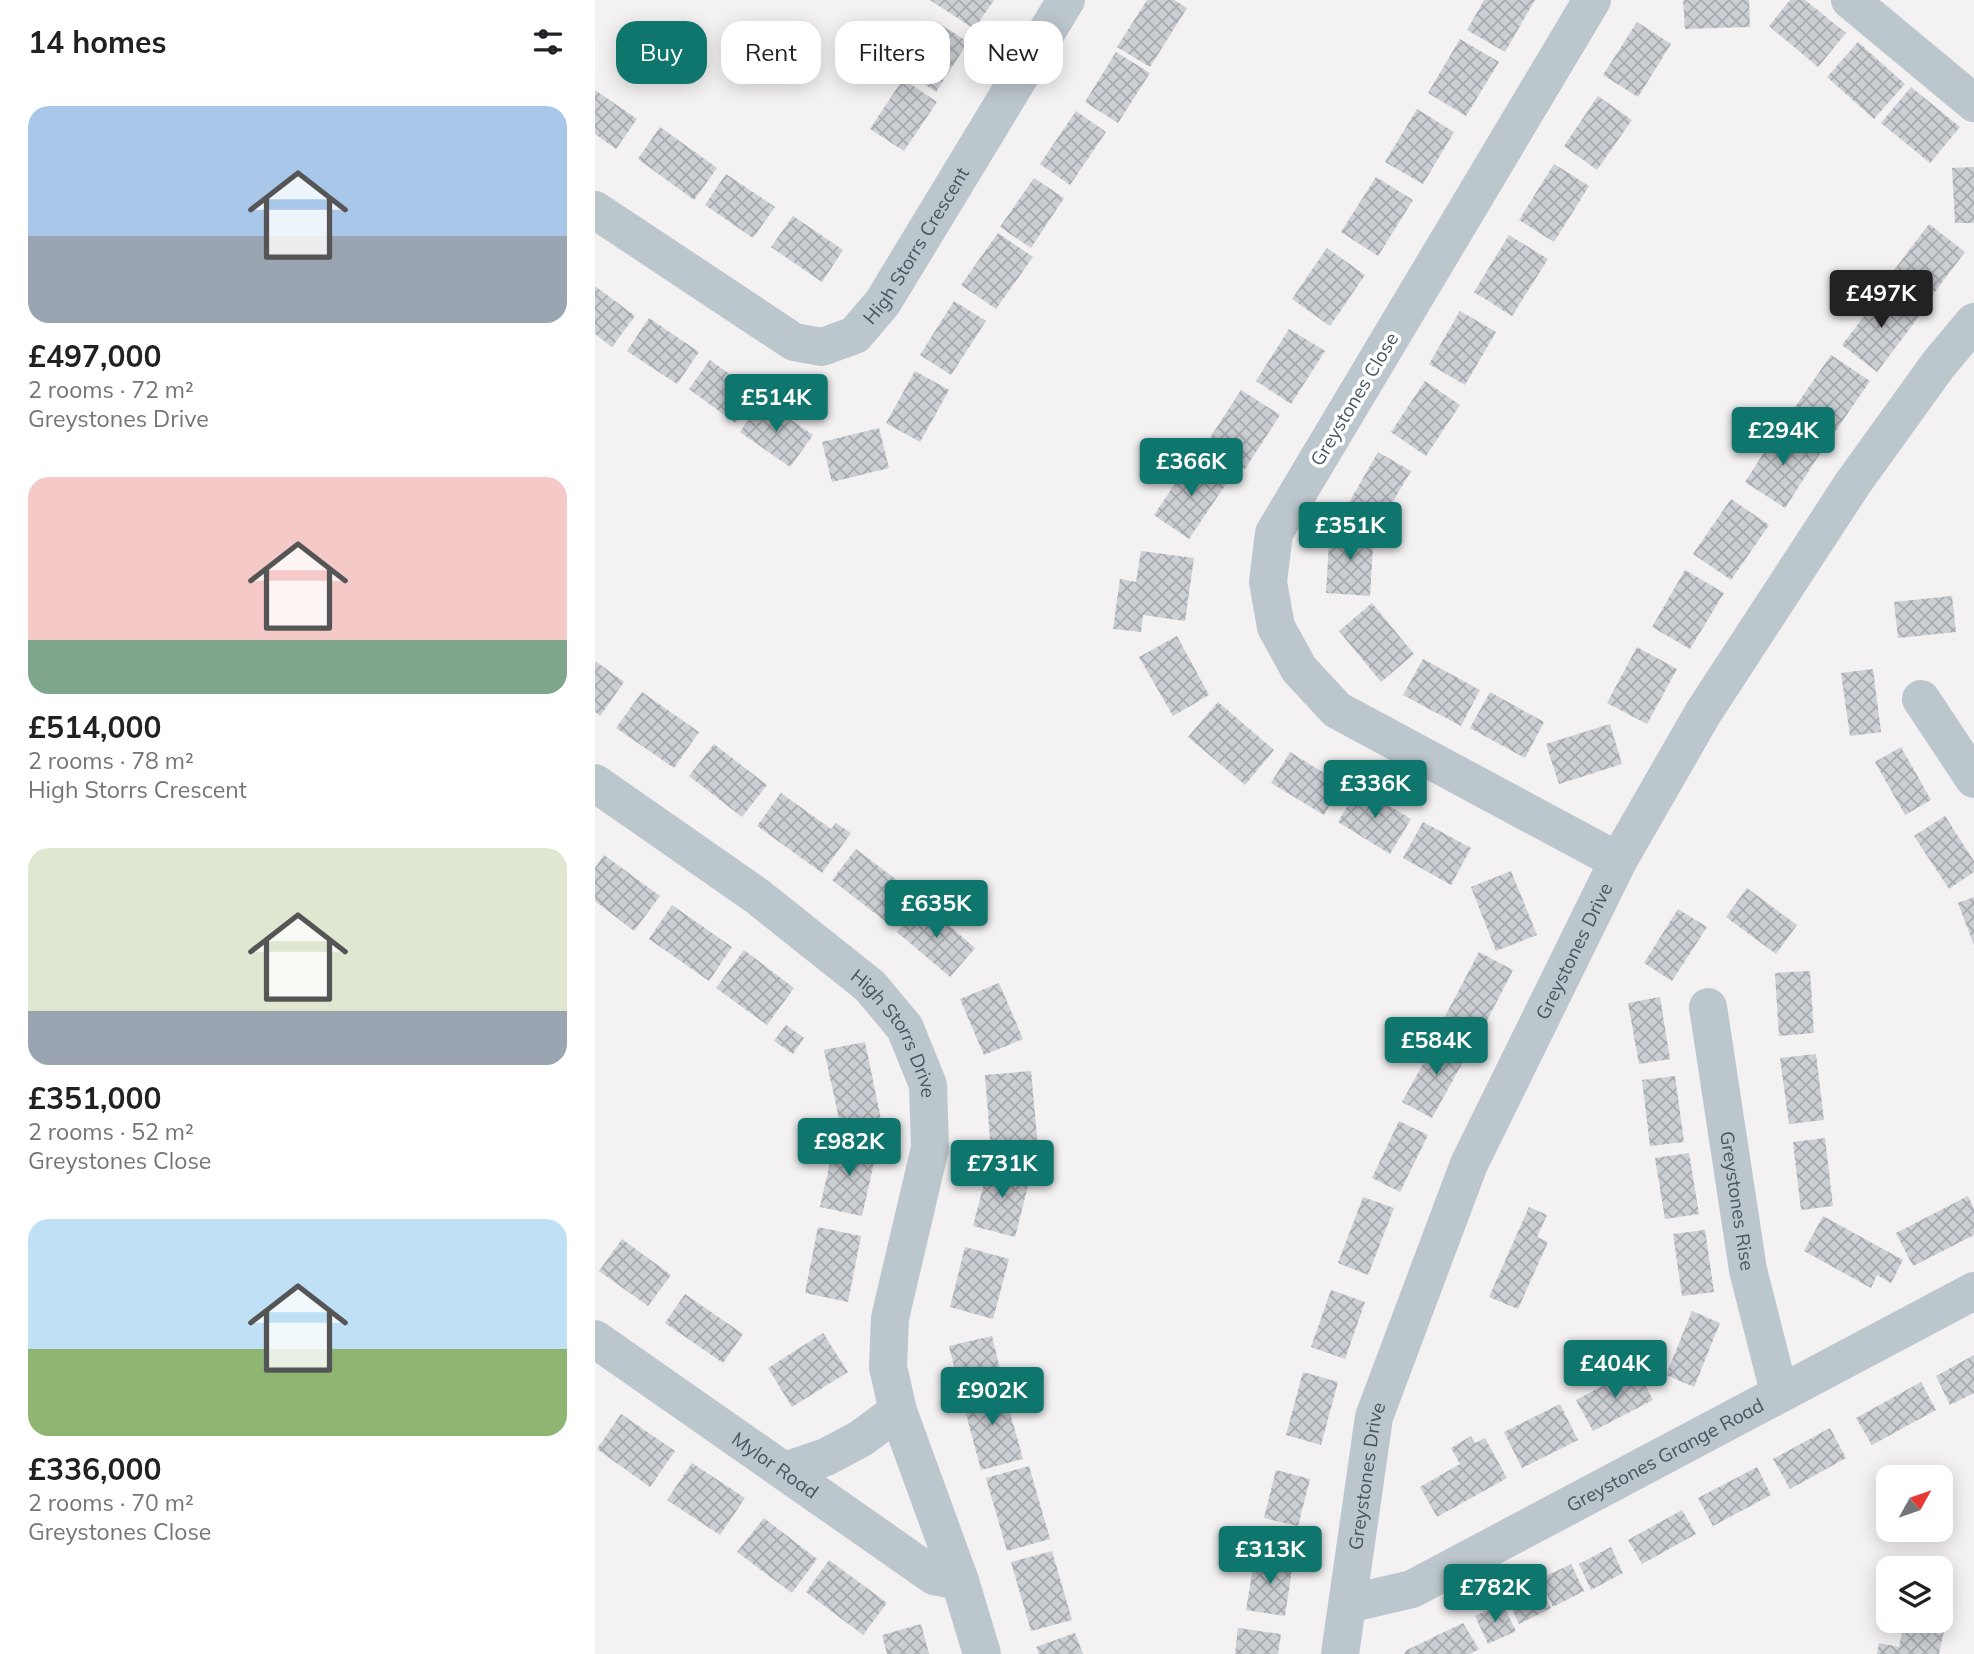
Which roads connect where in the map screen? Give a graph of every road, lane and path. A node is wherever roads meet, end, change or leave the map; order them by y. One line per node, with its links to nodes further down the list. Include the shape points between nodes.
1 (1066, 0): 5 (street, High Storrs Crescent, via 883,302 855,335 822,346 794,342)
2 (1592, 0): 10 (street, Greystones Close, via 1274,533 1268,582 1276,627 1299,668 1337,710)
3 (1850, 0): 4 (street)
4 (1974, 103)
5 (595, 209)
6 (1974, 322): 10 (street, Greystones Drive, via 1853,484 1703,713)
7 (1921, 699): 8 (street)
8 (1974, 779)
9 (595, 783): 15 (street, High Storrs Drive, via 757,896 870,986 905,1028 928,1085 930,1148 890,1318 888,1367)
10 (1618, 861): 18 (street, Greystones Drive, via 1469,1164 1374,1417)
11 (1708, 1007): 14 (street, Greystones Rise, via 1748,1270)
12 (1974, 1291): 14 (street, Greystones Grange Road)
13 (595, 1339): 16 (street, Mylor Road)
14 (1779, 1392): 18 (street, Greystones Grange Road, via 1412,1588)
15 (898, 1411): 16 (street, via 860,1439); 17 (street, High Storrs Drive)
16 (785, 1471): 17 (street, Mylor Road, via 934,1576)
17 (960, 1581): 19 (street, High Storrs Drive)
18 (1348, 1604): 20 (street, Greystones Drive)
19 (982, 1654)
20 (1340, 1654)

